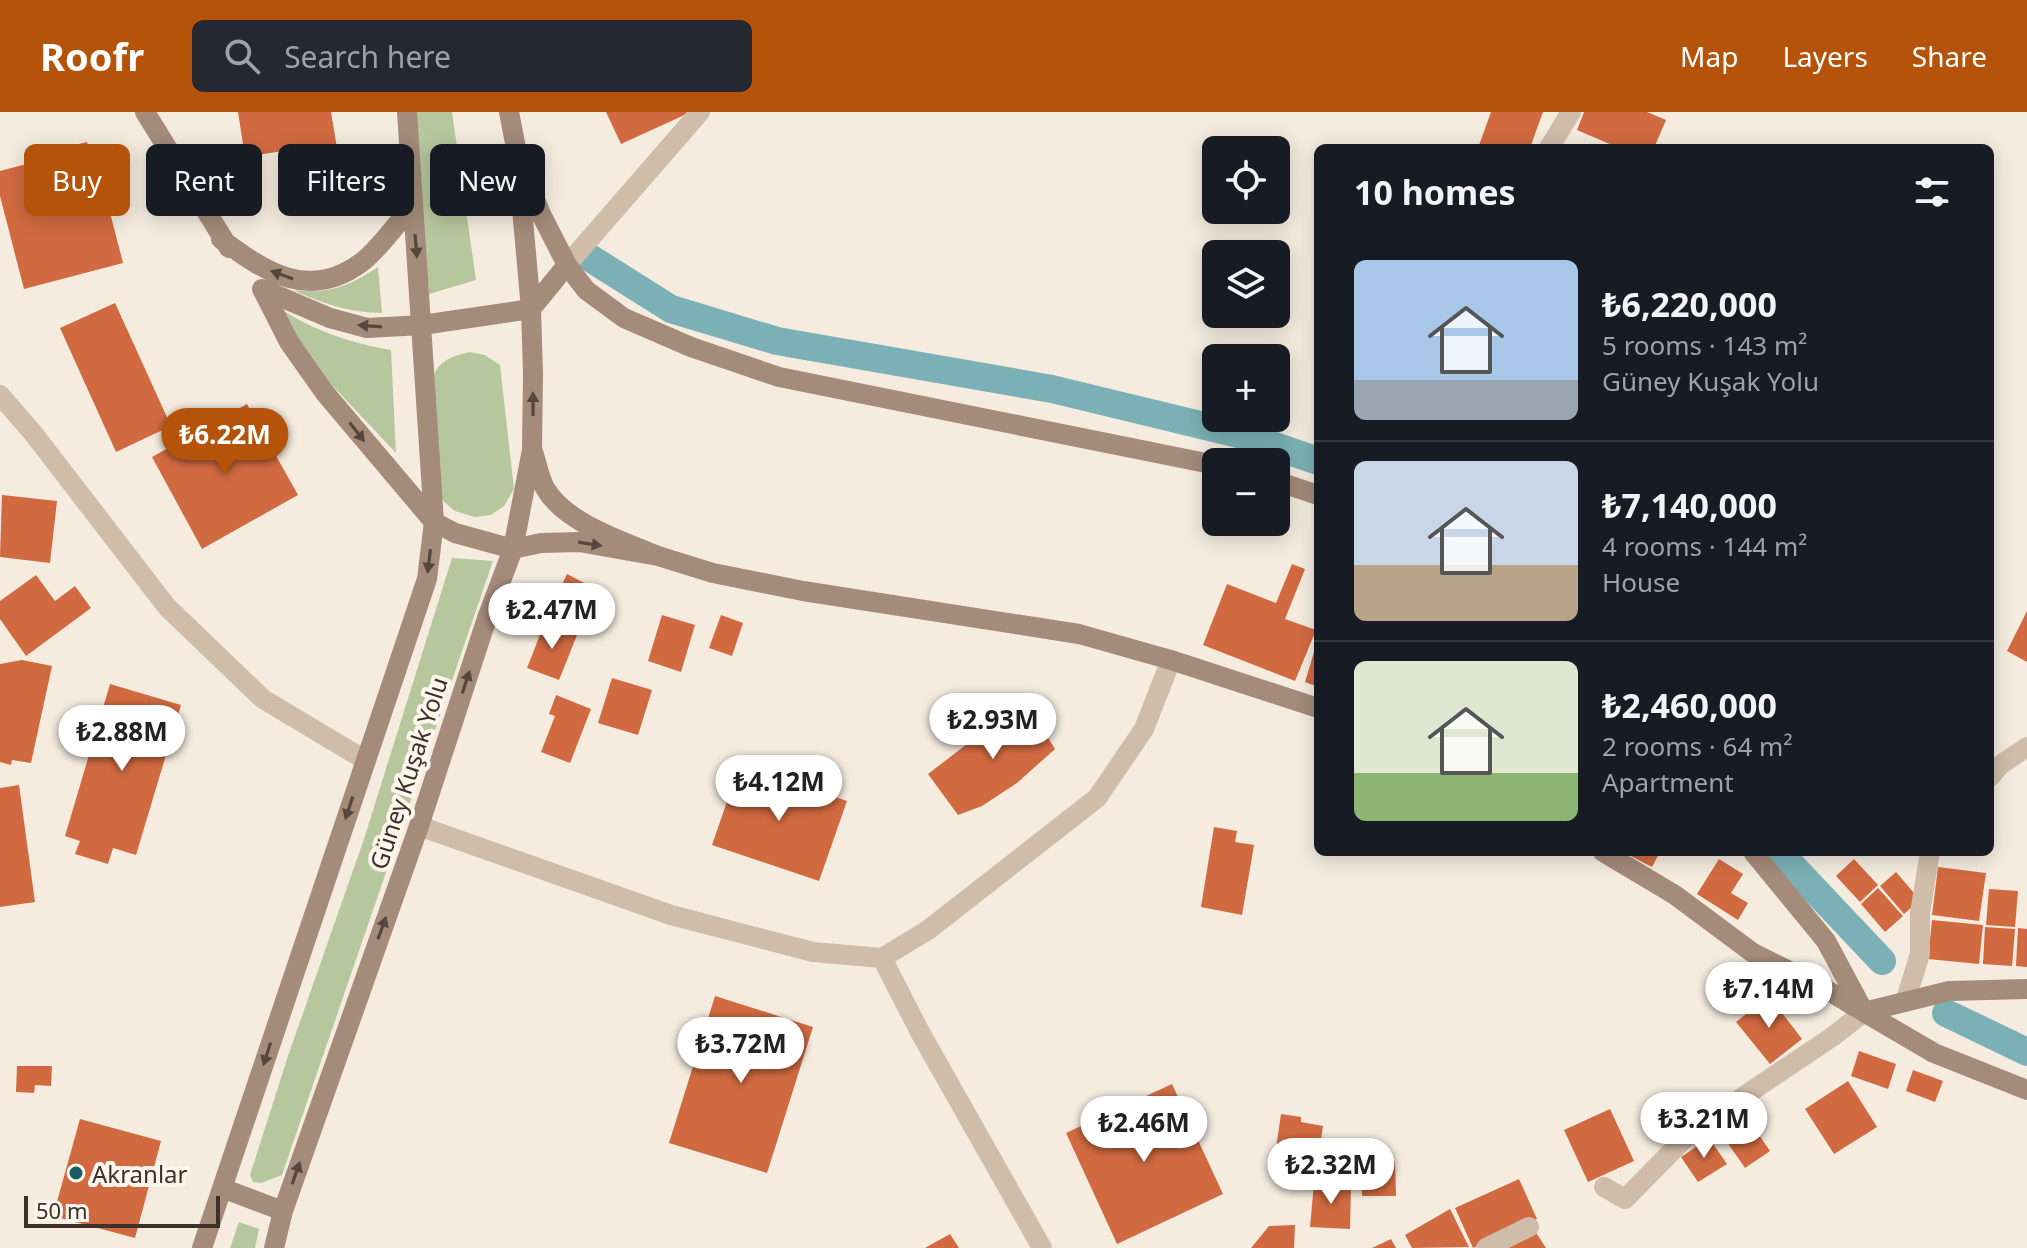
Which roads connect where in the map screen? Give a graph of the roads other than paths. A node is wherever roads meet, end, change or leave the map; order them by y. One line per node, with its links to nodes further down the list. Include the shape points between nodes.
1 (145, 112): 13 (main road)
2 (407, 112): 6 (main road, Güney Kuşak Yolu)
3 (509, 112): 7 (main road, Güney Kuşak Yolu)
4 (700, 112): 14 (street)
5 (1571, 112): 8 (street)
6 (409, 144)
7 (515, 144)
8 (1551, 144)
9 (403, 216): 13 (main road, one-way to 13, via 363,261 331,279 286,279 252,263)
10 (414, 216): 17 (main road, Güney Kuşak Yolu, one-way to 17)
11 (523, 216): 16 (main road, Güney Kuşak Yolu)
12 (542, 216): 14 (main road)
13 (221, 239): 15 (main road)
14 (567, 265): 16 (main road); 20 (main road, via 586,290 624,318 779,377)
15 (262, 289): 17 (main road, one-way to 15, via 367,328); 23 (main road, one-way to 23, via 289,342 325,393)
16 (531, 309): 17 (main road); 19 (main road, Güney Kuşak Yolu, one-way to 16)
17 (422, 325): 23 (main road, Güney Kuşak Yolu)
18 (0, 395): 29 (street, via 167,607 263,699)
19 (532, 450): 24 (main road, Güney Kuşak Yolu); 25 (main road, via 545,488 565,510)
20 (1202, 462)
21 (1290, 486): 22 (main road)
22 (1314, 494)
23 (434, 522): 24 (main road); 29 (main road, Güney Kuşak Yolu, one-way to 29, via 427,579)
24 (513, 549): 25 (main road, one-way to 25, via 579,542); 31 (main road, Güney Kuşak Yolu, one-way to 24)
25 (658, 556): 26 (main road, via 803,591 1079,634)
26 (1171, 660): 27 (main road); 35 (street, via 1144,729 1097,798 928,930)
27 (1314, 707)
28 (2027, 747): 30 (street)
29 (365, 760): 41 (main road, Güney Kuşak Yolu, one-way to 41)
30 (1994, 772)
31 (419, 826): 35 (street, via 671,915 813,952); 42 (main road, Güney Kuşak Yolu, one-way to 31)
32 (1610, 856): 38 (main road, via 1675,895 1753,953)
33 (1756, 856): 38 (main road, via 1826,941)
34 (1929, 856): 37 (street, via 1920,954)
35 (882, 958): 46 (street)
36 (2027, 989): 37 (main road, via 1949,991)
37 (1905, 1002): 38 (main road)
38 (1864, 1012): 39 (main road, via 1934,1053); 40 (street, via 1692,1131 1625,1199)
39 (2027, 1090)
40 (1604, 1187)
41 (222, 1188): 42 (main road); 44 (main road, Güney Kuşak Yolu)
42 (283, 1211): 45 (main road, Güney Kuşak Yolu)
43 (1529, 1227): 47 (street)
44 (202, 1248)
45 (274, 1248)
46 (1042, 1248)
47 (1486, 1248)

